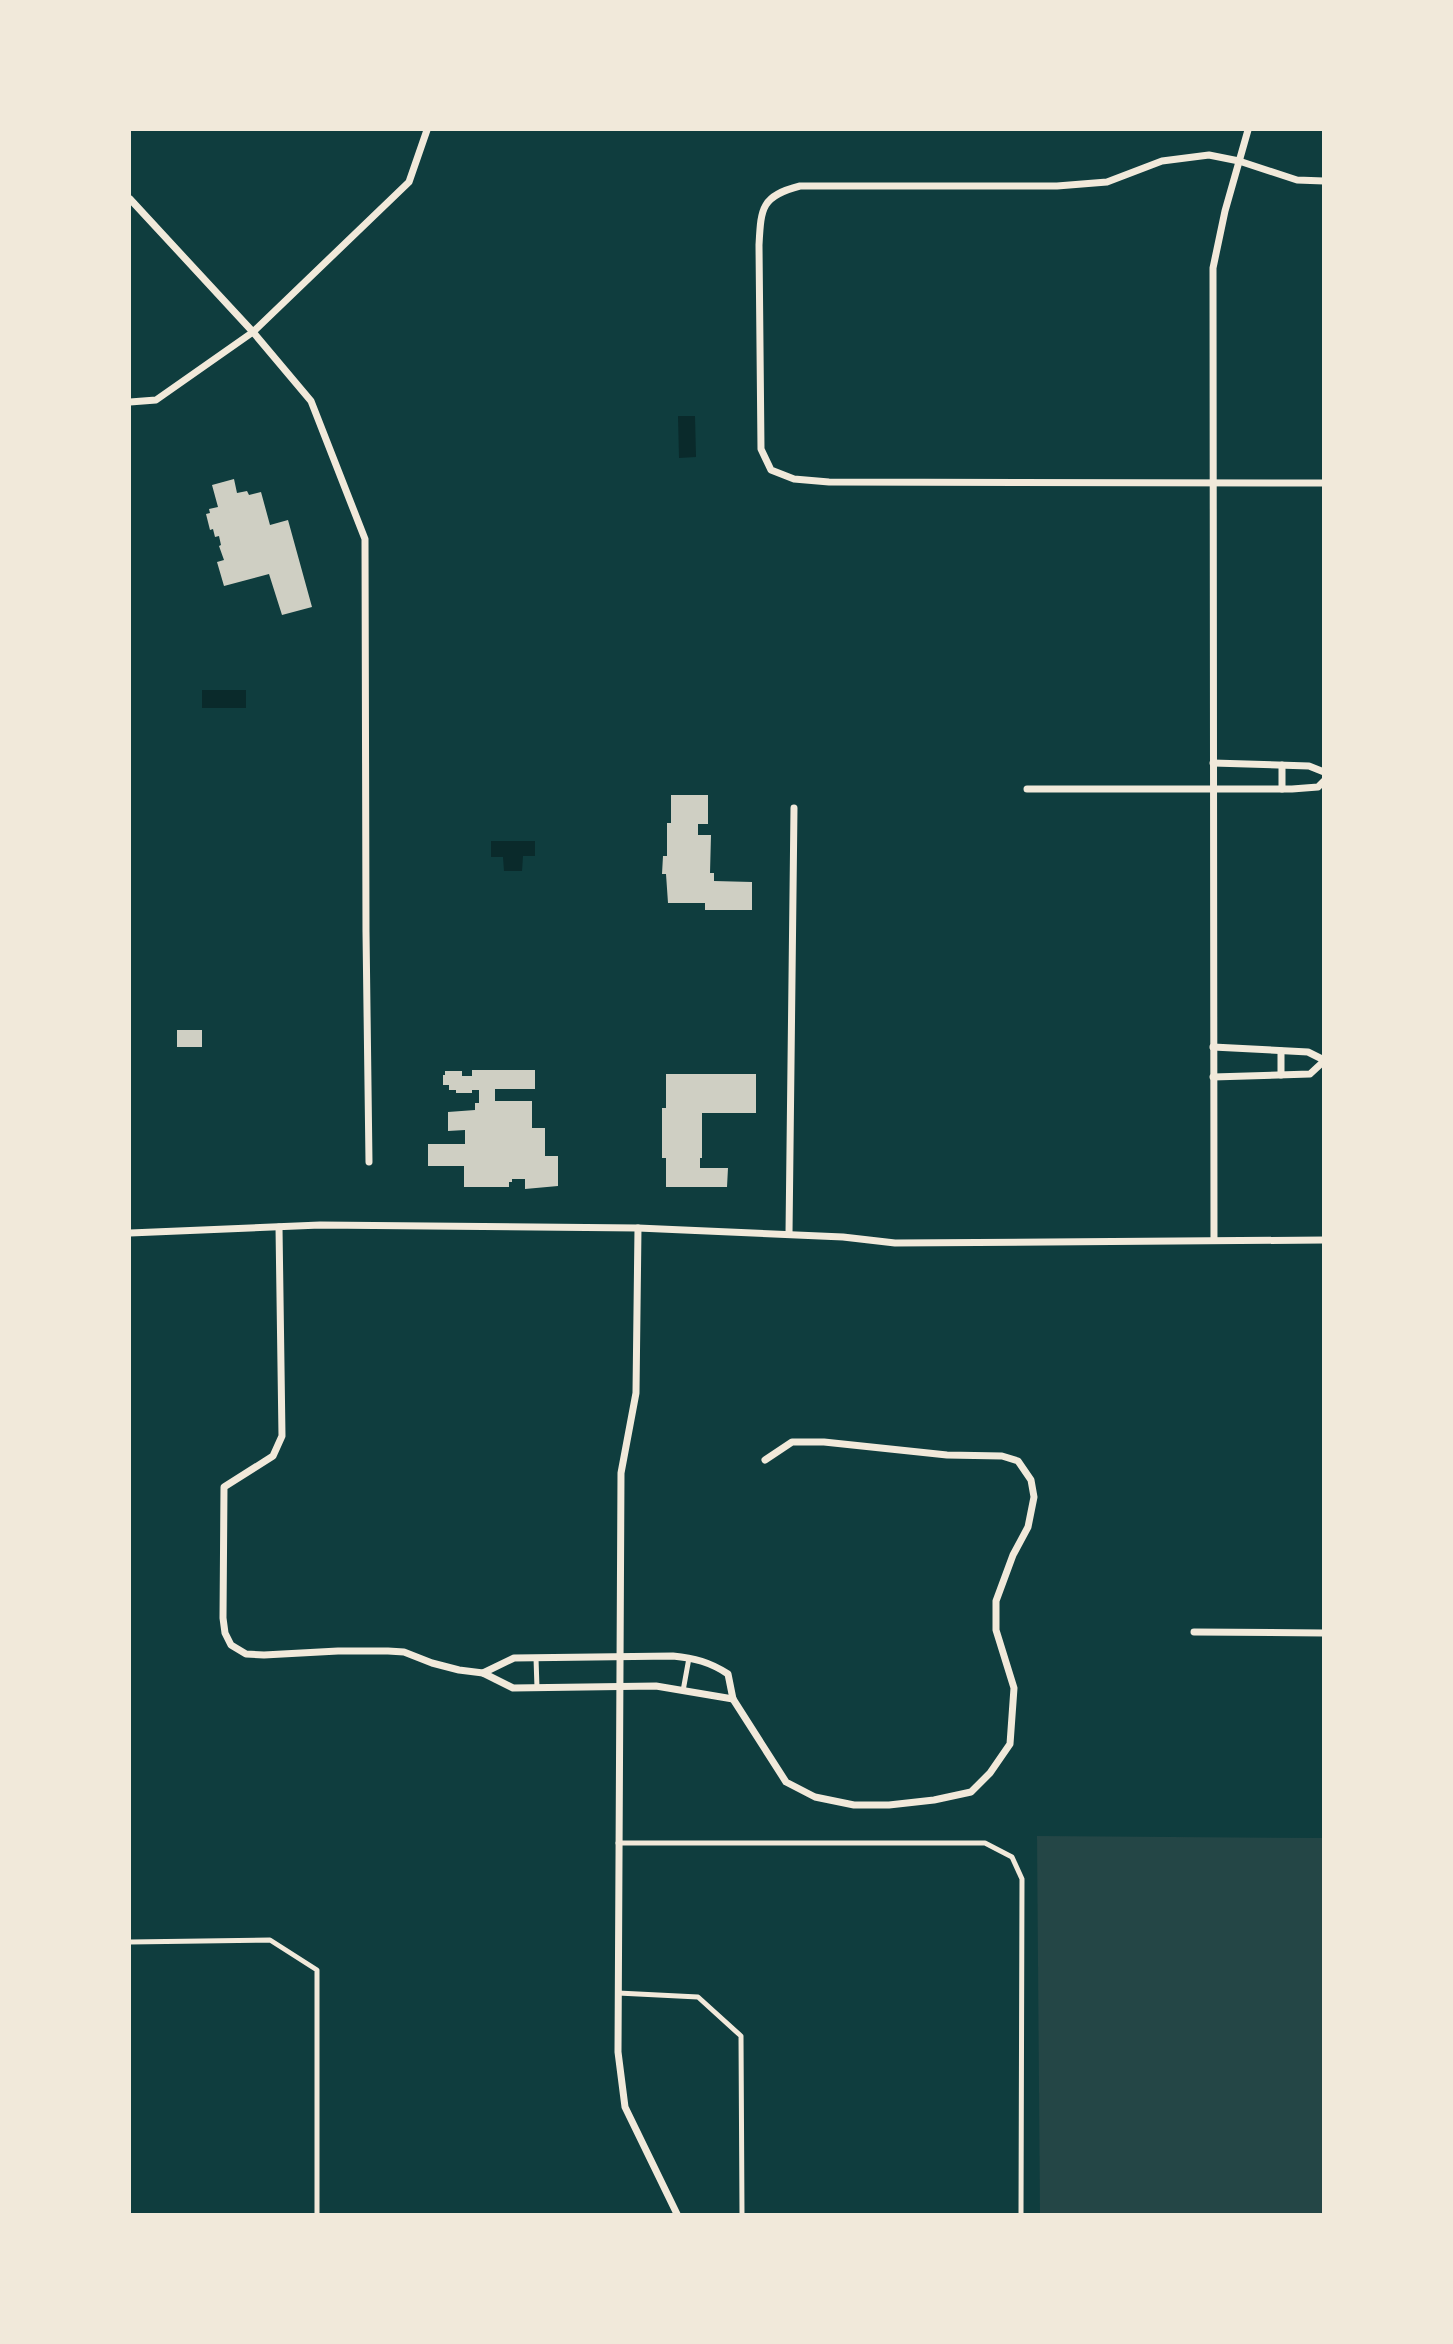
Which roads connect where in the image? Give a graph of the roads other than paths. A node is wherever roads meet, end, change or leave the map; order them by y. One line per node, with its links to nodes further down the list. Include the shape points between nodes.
1 (427, 130): 6 (street, via 409,181)
2 (1248, 130): 3 (street)
3 (1239, 161): 4 (street, via 1297,180); 8 (street, via 1213,268); 8 (street, via 1209,155 1162,161 1107,182 1057,186 800,186 767,201 760,219 761,449 771,471 794,479 829,482)
4 (1324, 181)
5 (130, 199): 6 (street)
6 (253, 332): 7 (street, via 156,400); 23 (street, via 311,401 365,539)
7 (130, 402)
8 (1214, 482): 9 (street); 10 (street)
9 (1324, 483)
10 (1213, 763): 11 (street); 15 (street)
11 (1282, 765): 12 (street); 16 (street)
12 (1324, 772)
13 (1324, 781): 16 (street, via 1318,787)
14 (1027, 789): 15 (street)
15 (1213, 789): 16 (street); 18 (street)
16 (1282, 789)
17 (794, 808): 27 (street)
18 (1213, 1047): 19 (street); 22 (street)
19 (1281, 1051): 20 (street, via 1308,1052); 21 (street)
20 (1324, 1061): 21 (street, via 1310,1074)
21 (1281, 1074): 22 (street)
22 (1213, 1077): 28 (street)
23 (369, 1162)
24 (279, 1227): 25 (street); 26 (street); 36 (street, via 282,1436 273,1456 224,1487 225,1633 231,1645 246,1654 404,1652)
25 (638, 1228): 27 (street); 34 (street, via 636,1393 621,1473)
26 (130, 1233)
27 (789, 1234): 28 (street, via 895,1243)
28 (1214, 1240): 29 (street)
29 (1324, 1240)
30 (765, 1460): 40 (street, via 792,1442 824,1442 1018,1461 1031,1480 1034,1497 1028,1527 996,1601 996,1630 1014,1688 1010,1744 971,1792 889,1805 854,1805 815,1797 786,1782)
31 (1194, 1632): 32 (street)
32 (1324, 1633)
33 (536, 1658): 34 (street); 36 (street, via 514,1658); 37 (lane)
34 (619, 1658): 35 (street); 38 (street)
35 (690, 1658): 39 (lane); 40 (street, via 728,1674)
36 (483, 1673): 37 (street, via 513,1688)
37 (537, 1688): 38 (street)
38 (619, 1688): 39 (street, via 656,1686); 41 (street)
39 (683, 1691): 40 (street)
40 (733, 1699)
41 (618, 1843): 43 (street); 47 (lane, via 985,1843 1012,1857 1022,1879)
42 (130, 1942): 44 (lane, via 270,1940 317,1970)
43 (618, 1993): 45 (street, via 618,2052 625,2107); 46 (lane, via 698,1997 741,2036)
44 (317, 2214)
45 (677, 2214)
46 (742, 2214)
47 (1021, 2214)

